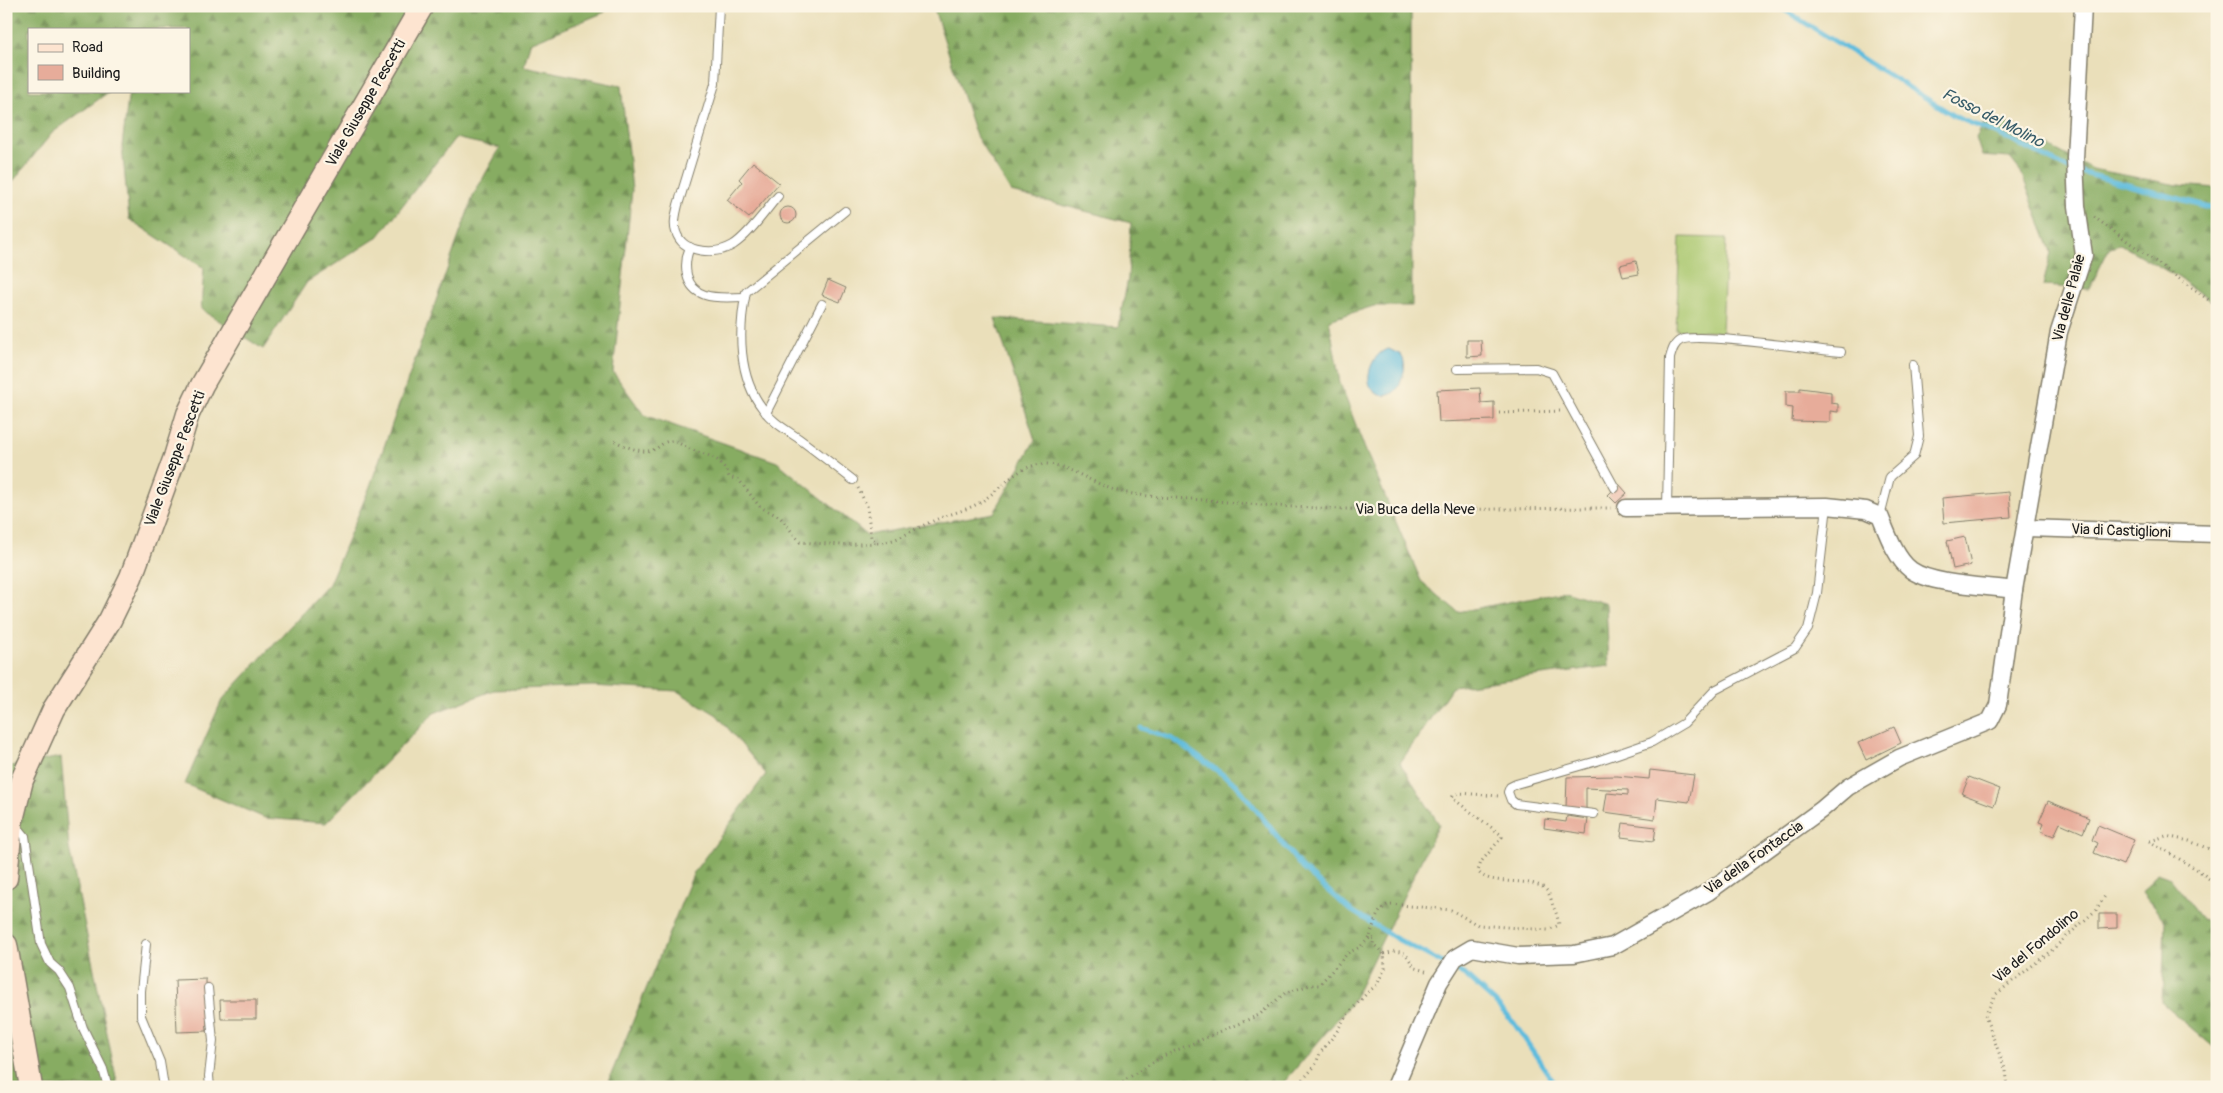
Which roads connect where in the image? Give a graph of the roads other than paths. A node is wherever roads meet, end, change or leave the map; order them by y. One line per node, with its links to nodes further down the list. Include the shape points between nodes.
1 (422, 6): 23 (street, Viale Giuseppe Pescetti, via 202,385 188,414 131,577 110,620 54,709 22,780)
2 (719, 6): 6 (lane, via 715,84 675,216 676,234)
3 (2083, 6): 19 (street, Via delle Palaie, via 2075,158 2084,255 2059,332)
4 (778, 196): 6 (lane, via 733,245 718,251)
5 (845, 211): 7 (lane, via 750,286)
6 (690, 247): 7 (lane, via 686,270 697,291 704,295)
7 (745, 297): 12 (lane, via 744,372 751,391)
8 (822, 304): 12 (lane)
9 (1841, 352): 17 (lane, via 1713,338 1684,338 1676,343 1670,358)
10 (1914, 365): 18 (lane, via 1917,447 1908,464 1890,477)
11 (1457, 369): 14 (lane, via 1545,370 1552,374)
12 (766, 413): 13 (lane)
13 (853, 480)
14 (1615, 488)
15 (1624, 504): 17 (street)
16 (1827, 506): 17 (street); 18 (street, via 1866,510); 22 (lane, via 1823,552 1808,629 1795,648 1715,690 1684,724 1652,742 1516,784 1508,792 1516,804)
17 (1667, 508)
18 (1880, 516): 21 (street, via 1900,556 1910,569 1923,577)
19 (2025, 528): 20 (street, Via di Castiglioni); 21 (street, Via della Fontaccia)
20 (2217, 534)
21 (2014, 590): 32 (street, Via della Fontaccia, via 1998,705 1990,721 1899,758 1848,787 1814,816 1708,892 1613,946 1574,954 1518,956 1472,948 1449,968)
22 (1594, 814)
23 (11, 828): 24 (street, Viale Giuseppe Pescetti); 29 (lane, via 20,830 24,836 41,944 50,963 70,988)
24 (6, 878)
25 (146, 944): 30 (lane, via 141,1016 160,1062)
26 (6, 945): 28 (street)
27 (208, 988): 31 (lane, via 213,1041)
28 (31, 1087)
29 (108, 1087)
30 (164, 1087)
31 (210, 1087)
32 (1395, 1087)

